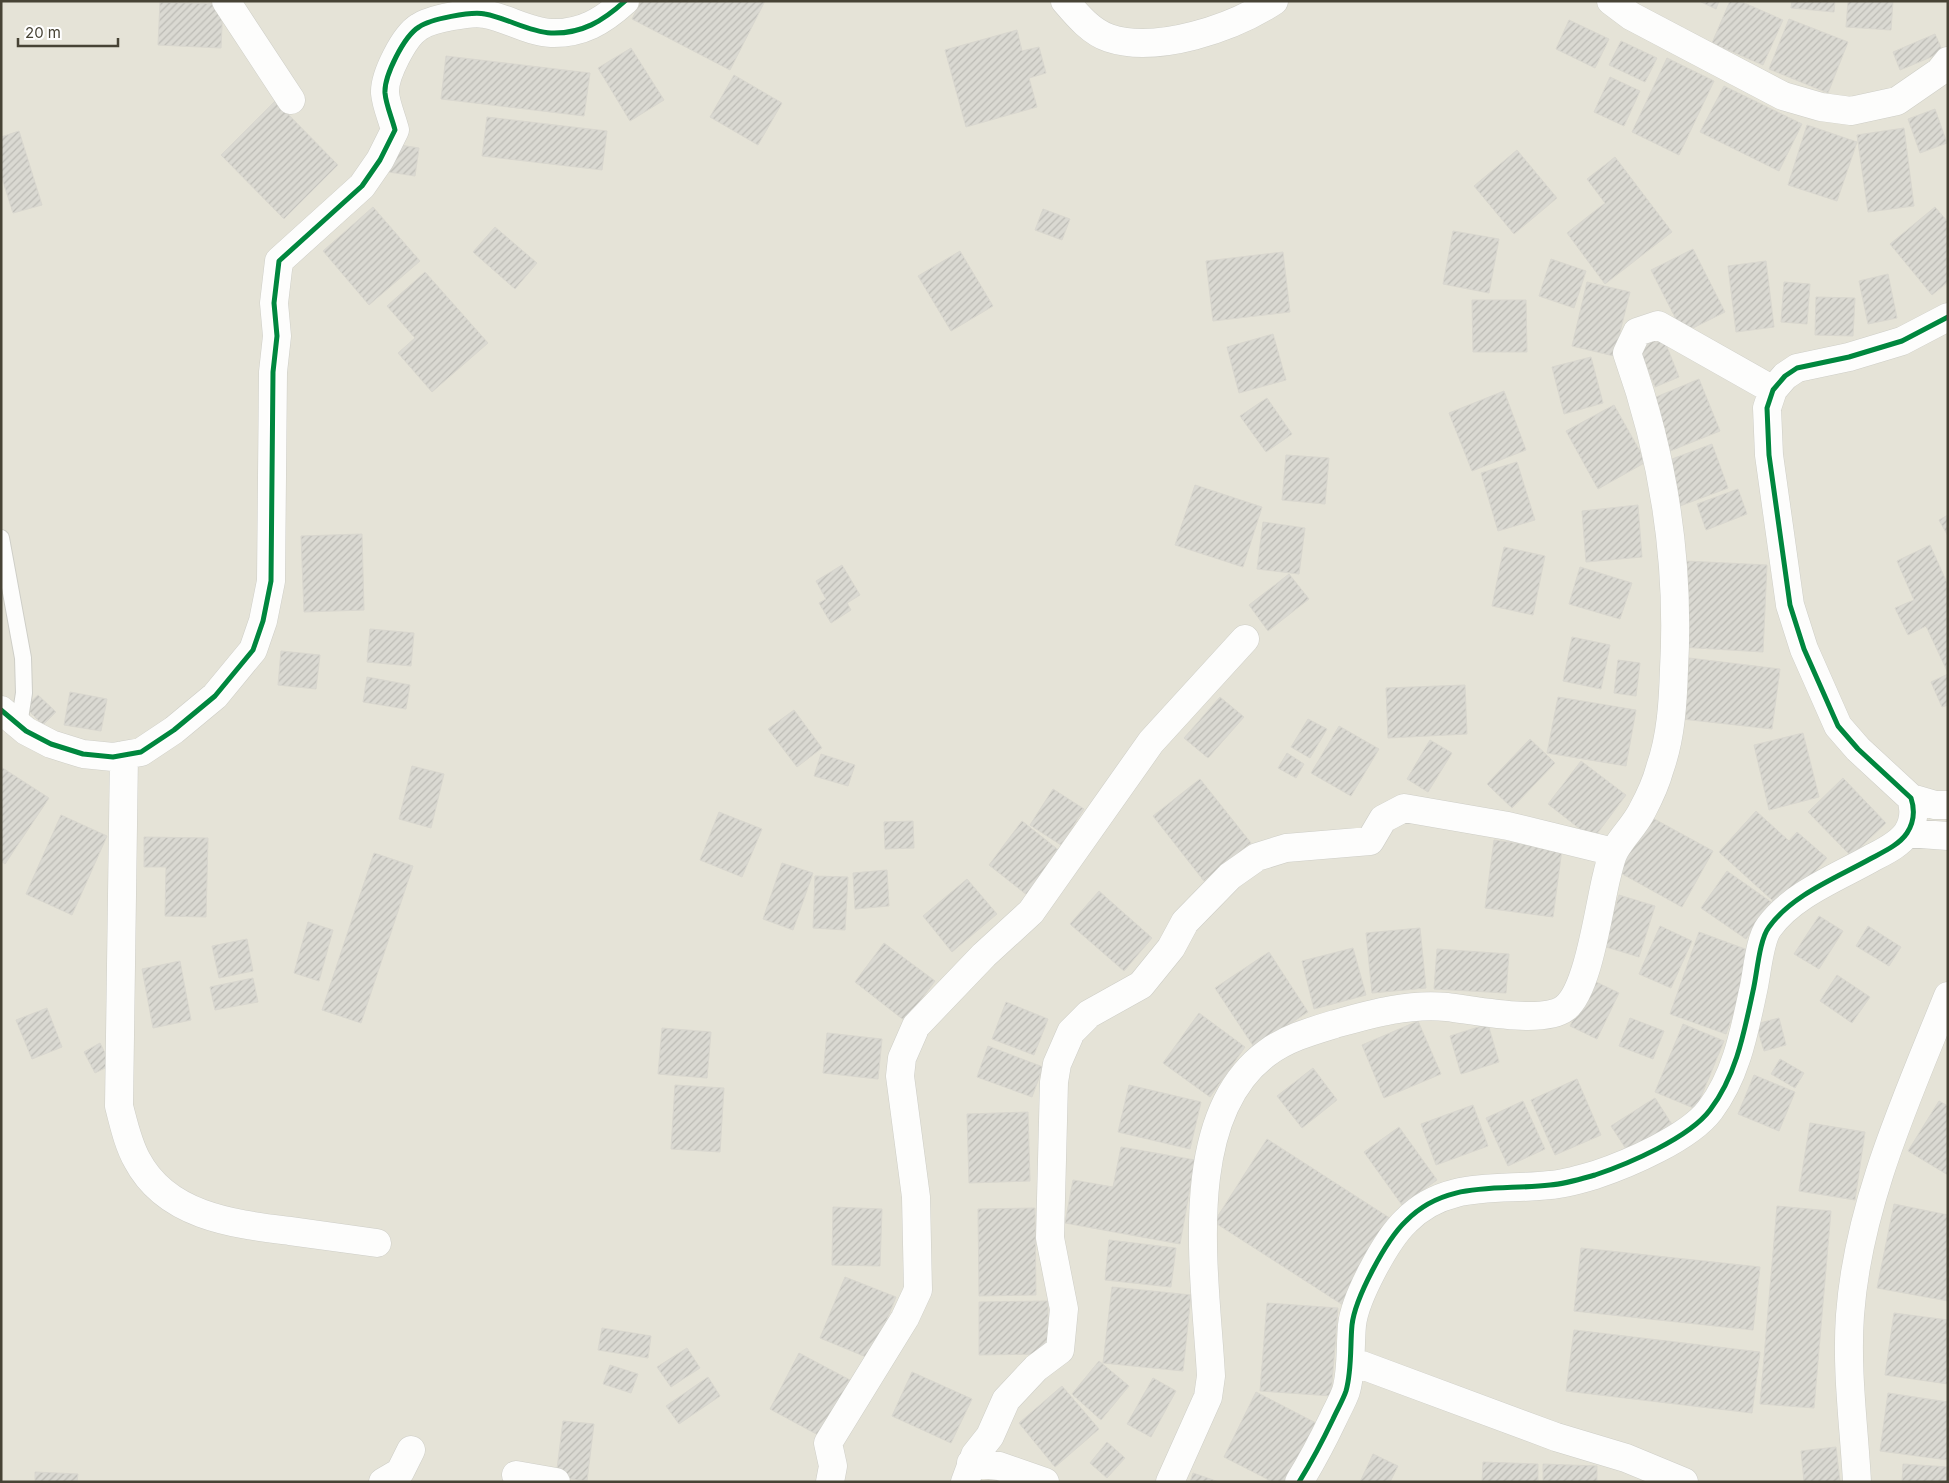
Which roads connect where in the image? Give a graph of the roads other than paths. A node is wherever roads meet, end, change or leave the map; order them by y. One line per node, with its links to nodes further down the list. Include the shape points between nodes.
1 (226, 1): 7 (street)
2 (625, 1): 13 (street, via 608,17 584,30 550,33 483,13 442,18 418,27 400,48 385,92 395,130 380,160 362,186 279,260 274,303 277,336 273,372 271,581 253,650 215,696 174,730 141,752)
3 (1065, 1): 4 (street, via 1086,24 1107,38 1131,44 1160,44 1221,26)
4 (1274, 1)
5 (1629, 6): 6 (street, via 1783,96 1821,107 1851,111 1897,100 1939,72)
6 (1948, 61)
7 (291, 100)
8 (1948, 317): 9 (street, via 1902,341 1850,357 1797,368 1784,376)
9 (1773, 390): 14 (street, via 1766,408 1769,455 1790,605 1804,649 1838,726); 18 (street, via 1658,325 1637,332 1626,353 1643,399 1664,488 1677,624 1672,711 1661,767 1641,814)
10 (1, 538): 12 (lane, via 23,658 24,693)
11 (1245, 639): 28 (street, via 1151,742 1031,912 984,955 916,1026 902,1058 900,1076 916,1197 918,1290 905,1318 828,1443 833,1466)
12 (10, 718): 13 (street, via 51,744 83,754)
13 (124, 755): 20 (street, via 119,1106 138,1161 154,1184 174,1199 226,1222)
14 (1911, 798): 15 (street); 16 (street, via 1913,818)
15 (1948, 805)
16 (1907, 833): 17 (street); 21 (street, via 1897,843 1805,895 1767,929 1746,1014 1744,1038 1728,1082 1709,1112 1652,1152 1595,1175 1552,1185 1456,1192 1430,1202 1405,1221 1366,1282 1352,1322)
17 (1948, 836)
18 (1614, 852): 24 (street, via 1508,826 1404,808 1383,818 1370,841 1286,848 1257,857 1201,903 1141,985 1089,1014 1071,1032 1063,1048 1054,1082 1050,1238 1064,1308 1060,1350 1036,1368 1006,1400 990,1436); 30 (street, via 1595,939 1568,1007 1556,1014 1534,1016 1442,1006 1386,1010 1306,1032 1268,1052 1243,1075 1225,1103 1215,1128 1207,1172 1203,1237 1212,1376 1208,1398)
19 (1948, 996): 22 (street, via 1876,1186 1857,1256 1850,1314 1848,1379)
20 (377, 1243)
21 (1351, 1361): 31 (street, via 1346,1391); 32 (street, via 1556,1437 1626,1458)
22 (1855, 1441): 33 (street); 34 (street)
23 (411, 1450): 26 (street, via 400,1472)
24 (968, 1472): 29 (street, via 999,1466)
25 (516, 1475): 27 (street)
26 (384, 1482)
27 (556, 1482)
28 (830, 1482)
29 (1045, 1482)
30 (1170, 1482)
31 (1299, 1482)
32 (1684, 1482)
33 (1857, 1482)
34 (1878, 1482)

